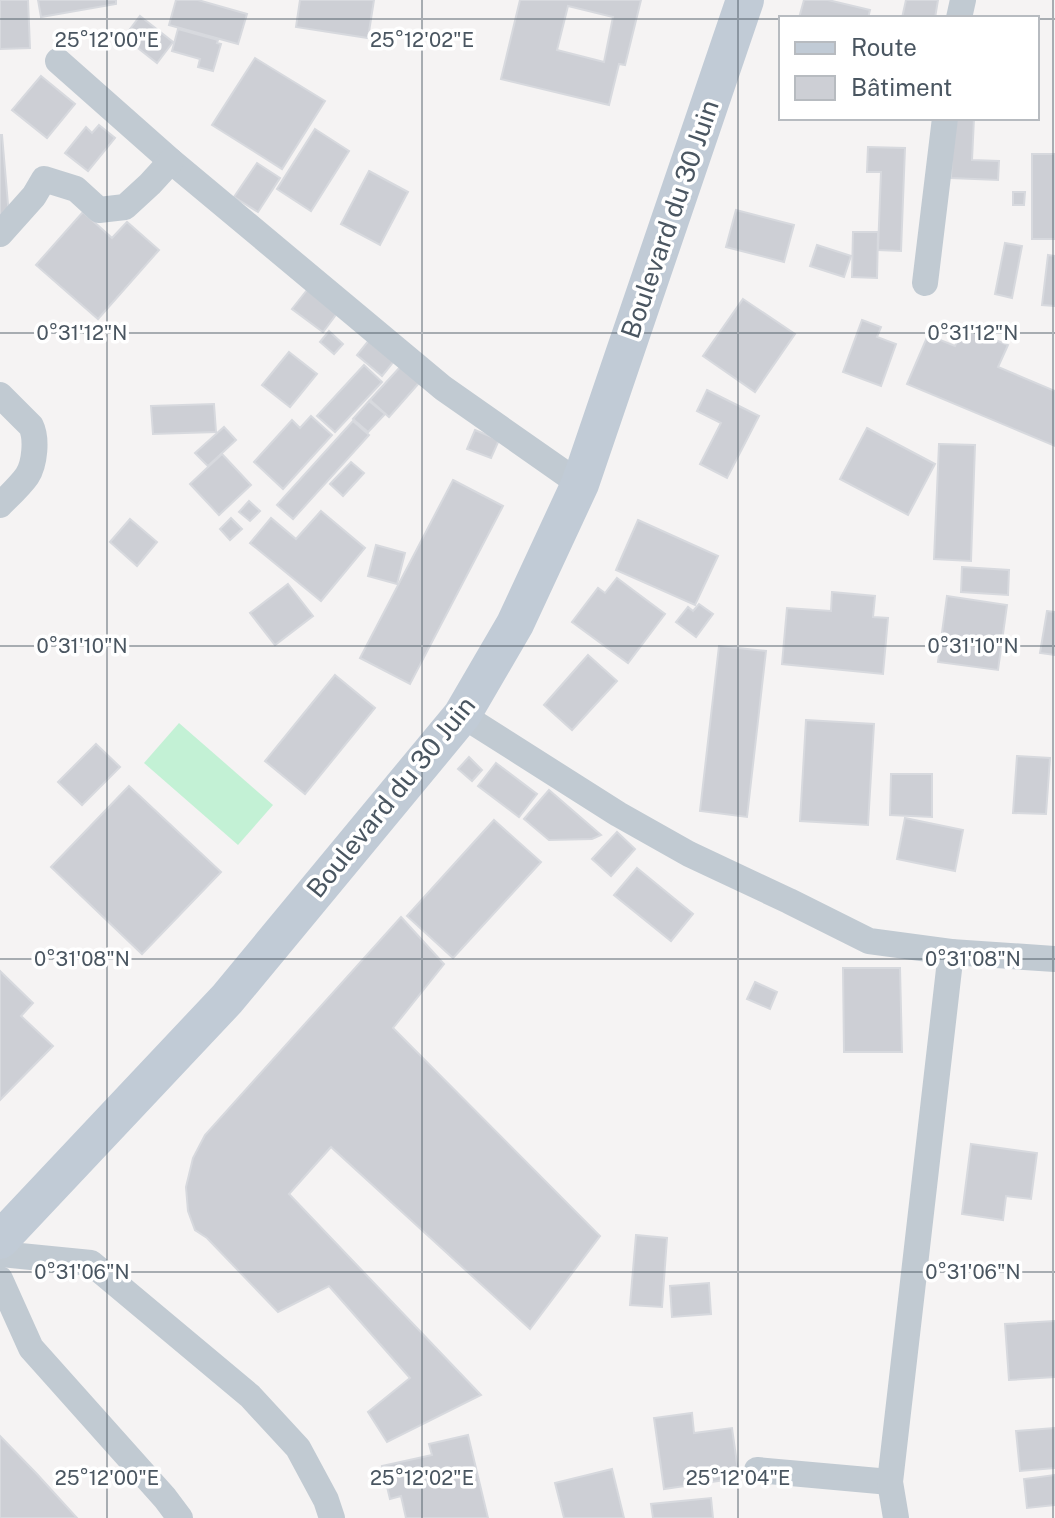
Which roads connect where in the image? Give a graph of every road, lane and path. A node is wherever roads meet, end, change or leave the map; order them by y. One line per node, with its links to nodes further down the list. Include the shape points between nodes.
1 (745, 0): 8 (street, Boulevard du 30 Juin)
2 (58, 61): 4 (street)
3 (945, 120): 6 (street)
4 (171, 161): 5 (street, via 125,207 99,210 76,189 44,179); 8 (street, via 443,388)
5 (0, 234)
6 (925, 283)
7 (0, 395): 9 (street, via 31,426 35,446 28,475)
8 (580, 484): 10 (street, Boulevard du 30 Juin, via 515,624)
9 (0, 505)
10 (462, 715): 11 (street, via 689,854 869,941); 13 (street, Boulevard du 30 Juin, via 227,999)
11 (951, 952): 12 (street); 17 (street)
12 (1055, 959)
13 (0, 1240)
14 (0, 1254): 19 (street, via 91,1263 250,1396 298,1448)
15 (0, 1279): 18 (street, via 31,1348)
16 (757, 1470): 17 (street)
17 (890, 1482): 20 (street)
18 (180, 1518)
19 (332, 1518)
20 (896, 1518)

